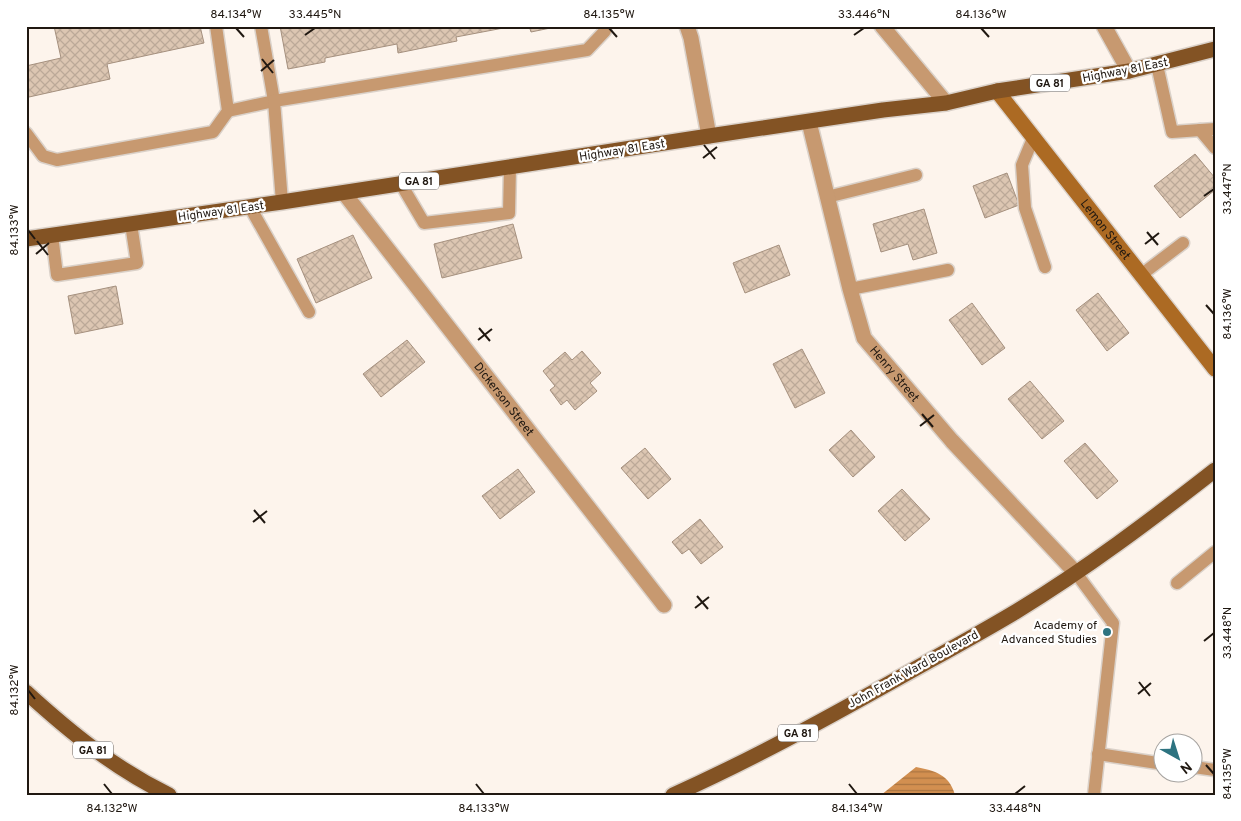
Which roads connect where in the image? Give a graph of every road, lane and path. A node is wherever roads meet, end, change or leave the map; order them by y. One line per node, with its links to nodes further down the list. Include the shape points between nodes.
1 (216, 26): 13 (lane)
2 (262, 26): 11 (lane)
3 (606, 26): 11 (lane, via 587,50)
4 (687, 26): 18 (street)
5 (882, 26): 12 (street)
6 (1104, 26): 9 (street)
7 (1215, 49): 8 (main road, Highway 81 East / GA 81)
8 (1157, 65): 9 (main road, Highway 81 East / GA 81); 16 (lane, via 1172,132)
9 (1129, 71): 10 (main road, Highway 81 East / GA 81)
10 (997, 91): 12 (main road, Highway 81 East / GA 81); 19 (street, Lemon Street)
11 (274, 101): 13 (lane); 26 (lane)
12 (946, 103): 14 (main road, Highway 81 East / GA 81)
13 (228, 111): 17 (lane, via 213,132 57,160 42,156)
14 (809, 122): 18 (main road, Highway 81 East / GA 81); 25 (street, Henry Street)
15 (1215, 129): 16 (lane)
16 (1200, 130): 20 (lane)
17 (26, 133)
18 (709, 136): 21 (main road, Highway 81 East / GA 81)
19 (1034, 136): 32 (lane, via 1022,165 1025,208); 34 (street, Lemon Street)
20 (1215, 148)
21 (510, 167): 23 (main road, Highway 81 East / GA 81); 23 (lane, via 509,213 424,223)
22 (916, 176): 25 (lane)
23 (401, 184): 24 (main road, Highway 81 East / GA 81)
24 (344, 193): 26 (main road, Highway 81 East / GA 81); 42 (street, Dickerson Street)
25 (827, 197): 35 (street, Henry Street)
26 (282, 202): 27 (main road, Highway 81 East / GA 81)
27 (250, 207): 28 (main road, Highway 81 East / GA 81); 36 (lane)
28 (131, 224): 29 (main road, Highway 81 East / GA 81); 29 (lane, via 137,263 66,274 57,275)
29 (52, 235): 30 (main road, Highway 81 East / GA 81)
30 (26, 239)
31 (1183, 243): 34 (lane)
32 (1045, 267)
33 (948, 270): 35 (lane)
34 (1141, 275): 37 (street, Lemon Street)
35 (850, 290): 40 (street, Henry Street, via 864,338 952,441)
36 (309, 312)
37 (1215, 369)
38 (1212, 475): 40 (main road, John Frank Ward Boulevard / GA 81)
39 (1215, 552): 41 (lane)
40 (1076, 572): 44 (lane, via 1113,623); 47 (main road, John Frank Ward Boulevard / GA 81, via 1018,610 846,707 765,751)
41 (1177, 583)
42 (664, 605)
43 (26, 692): 46 (main road, GA 81, via 94,751)
44 (1098, 754): 45 (lane); 48 (lane)
45 (1154, 762)
46 (169, 795)
47 (672, 795)
48 (1094, 795)

